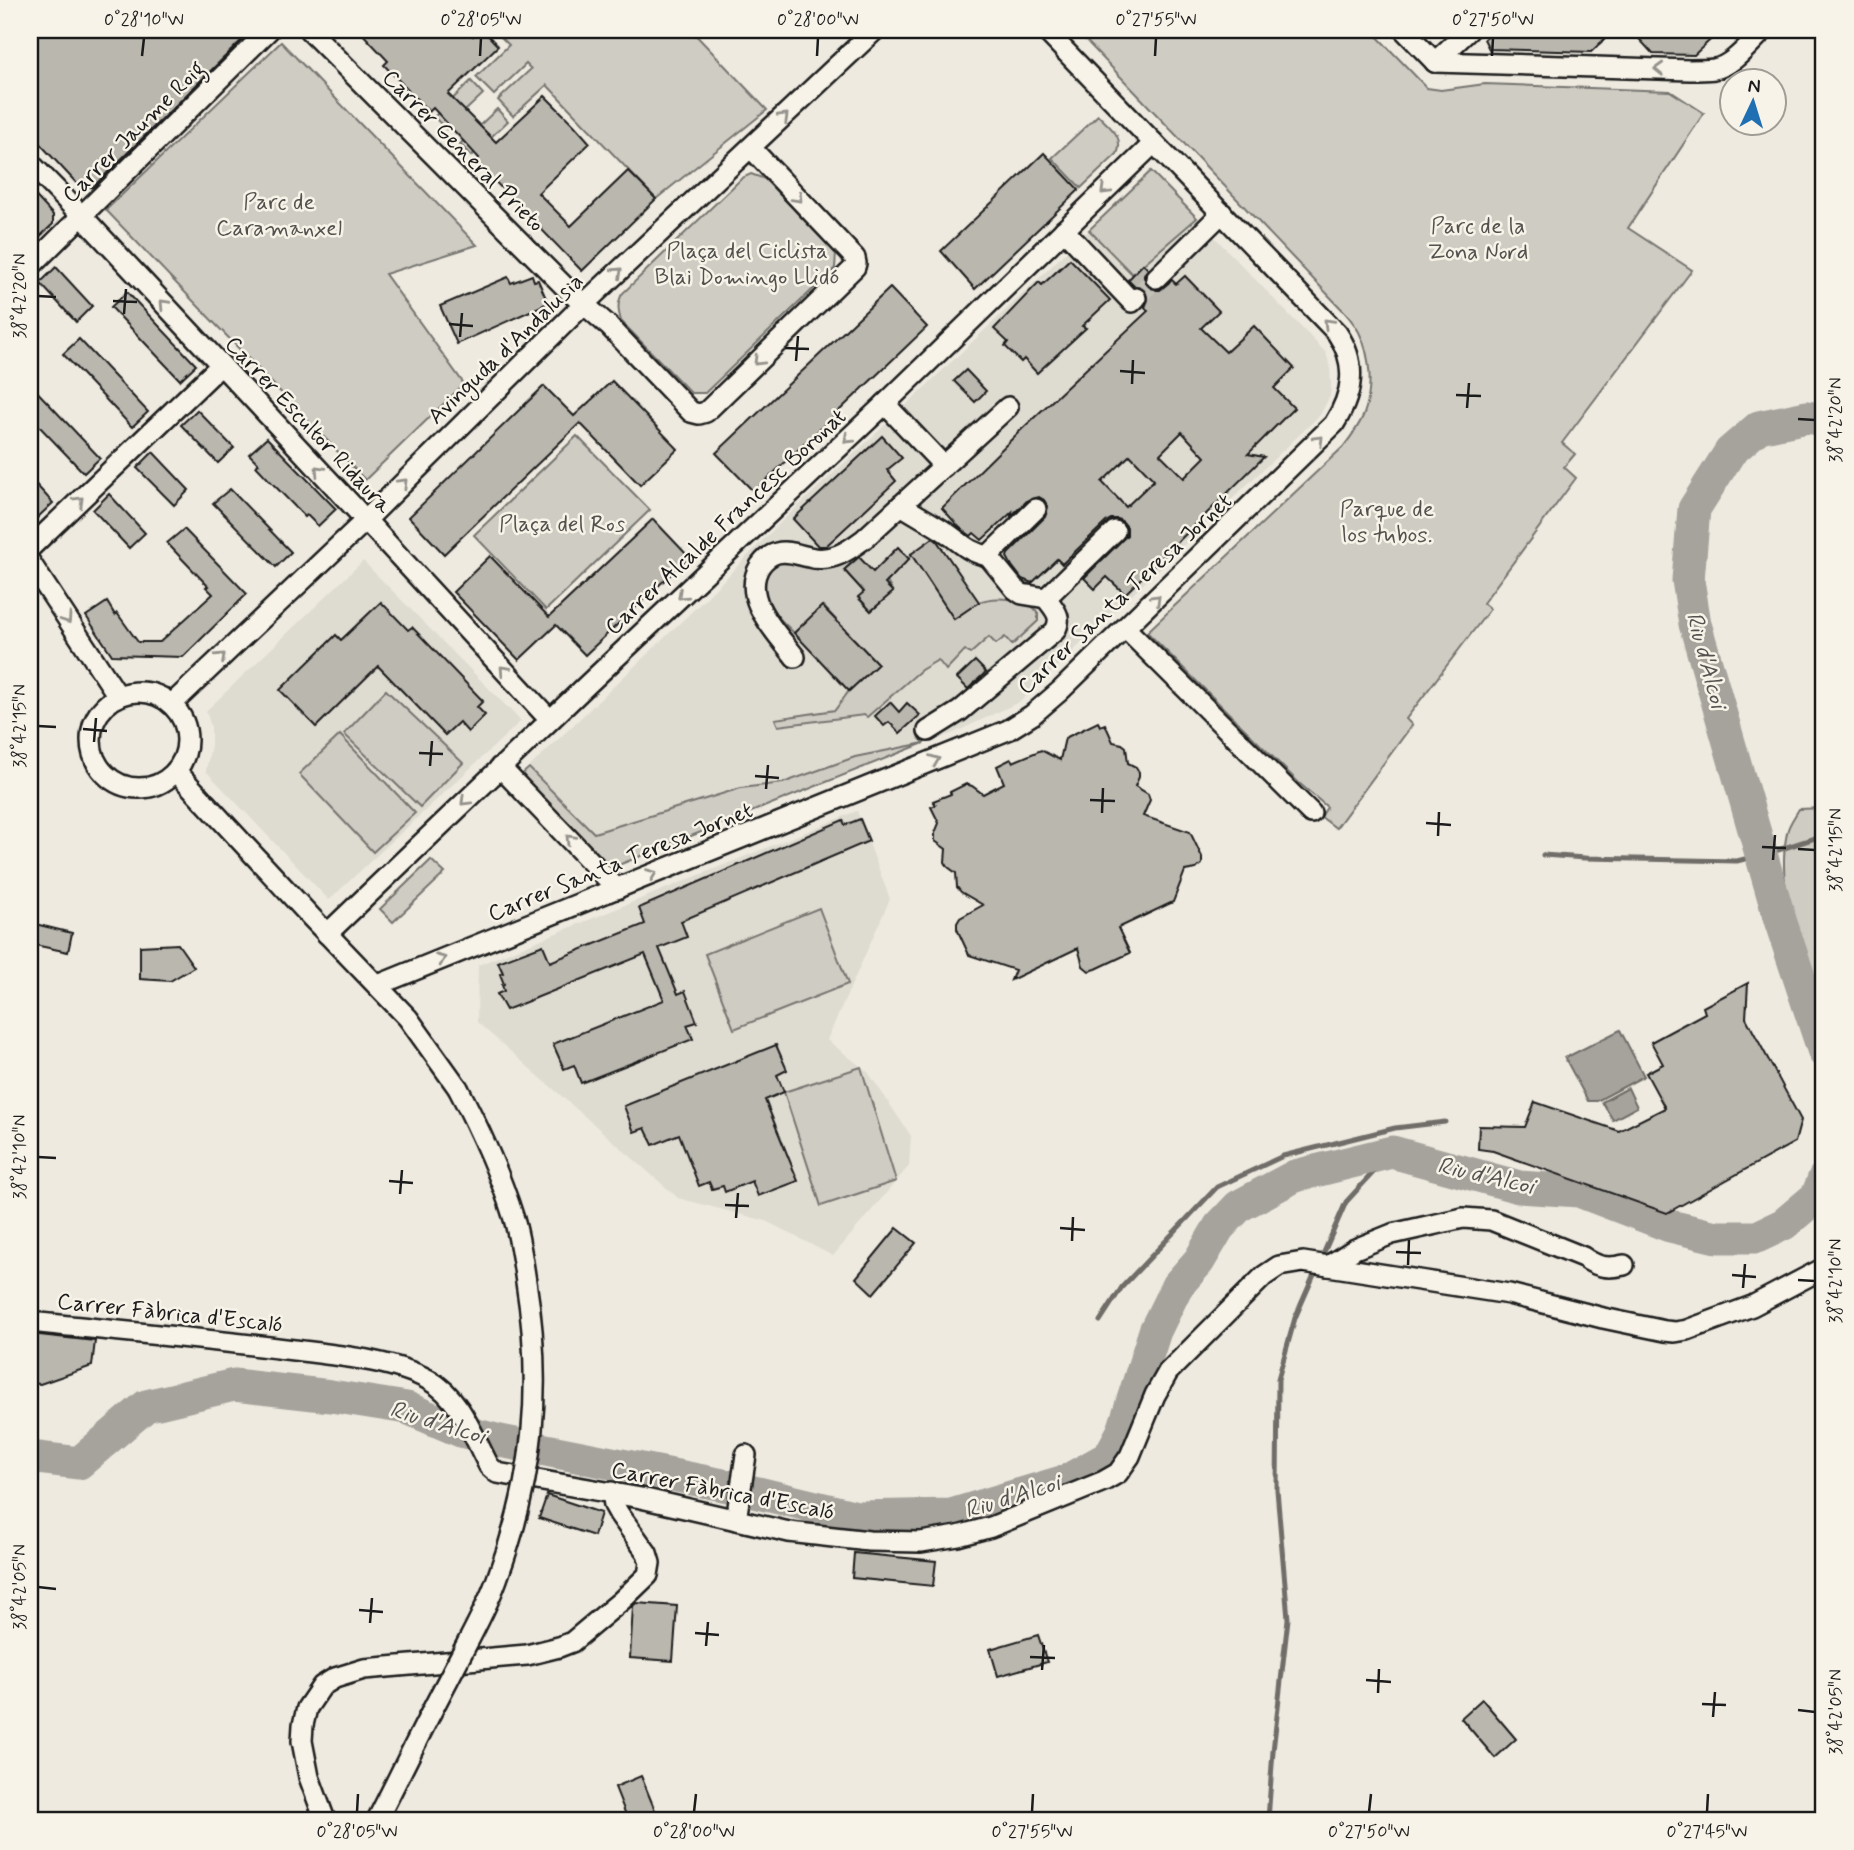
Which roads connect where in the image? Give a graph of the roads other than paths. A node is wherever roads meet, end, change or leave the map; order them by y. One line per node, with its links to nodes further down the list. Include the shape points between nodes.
1 (269, 30): 13 (street, Carrer Jaume Roig)
2 (309, 30): 18 (street, Carrer General Prieto)
3 (875, 30): 10 (street, Avinguda d'Andalusia, one-way to 3)
4 (1045, 30): 9 (street)
5 (1404, 30): 8 (street)
6 (1469, 30): 8 (street)
7 (1764, 30): 8 (street, one-way to 8, via 1717,69)
8 (1435, 62)
9 (1154, 143): 12 (street); 14 (street, Carrer Alcalde Francesc Boronat, one-way to 14)
10 (751, 148): 18 (street, Avinguda d'Andalusia, one-way to 10); 18 (street, one-way to 18, via 856,263 706,412 691,412)
11 (30, 163): 13 (street, Carrer Escultor Ridaura)
12 (1222, 213): 16 (street); 31 (street, Carrer Santa Teresa Jornet, one-way to 12, via 1334,425 1345,406 1351,371 1345,345)
13 (82, 216): 15 (street, Carrer Jaume Roig); 19 (street, Carrer Escultor Ridaura, one-way to 13)
14 (1064, 230): 17 (street, via 1132,302); 20 (street, Carrer Alcalde Francesc Boronat)
15 (30, 267)
16 (1156, 278)
17 (1136, 298)
18 (584, 304): 25 (street, Avinguda d'Andalusia, one-way to 18)
19 (220, 365): 25 (street, Carrer Escultor Ridaura, one-way to 19); 27 (street, one-way to 19)
20 (885, 404): 22 (street); 35 (street, Carrer Alcalde Francesc Boronat, one-way to 35)
21 (1008, 407): 22 (street)
22 (944, 466): 24 (street)
23 (1036, 509): 28 (street)
24 (895, 510): 28 (street, via 944,531 976,554); 32 (street, via 836,557 777,553 762,562 755,584 759,607)
25 (366, 520): 34 (street, Avinguda d'Andalusia, one-way to 25); 35 (street, Carrer Escultor Ridaura, one-way to 25)
26 (1115, 531): 30 (street)
27 (30, 548)
28 (988, 556): 30 (street, via 1021,594)
29 (30, 562): 33 (street, one-way to 33)
30 (1046, 598): 36 (street, via 1058,614 1055,631 960,711)
31 (1126, 629): 39 (street); 40 (street, Carrer Santa Teresa Jornet, one-way to 31, via 1008,730 1049,701)
32 (795, 657)
33 (118, 696): 34 (street, via 145,692); 38 (street, via 94,722 91,743 97,764 113,781 135,788 158,785)
34 (172, 704): 38 (street, via 188,737)
35 (550, 720): 37 (street, Carrer Alcalde Francesc Boronat)
36 (928, 731)
37 (500, 767): 40 (street, one-way to 37); 41 (street, Carrer Alcalde Francesc Boronat, one-way to 41)
38 (176, 771): 41 (street)
39 (1311, 813)
40 (617, 889): 42 (street, Carrer Santa Teresa Jornet, one-way to 40)
41 (327, 934): 42 (street)
42 (378, 985): 51 (street, bridge, via 423,1037 458,1088 499,1177 515,1221 530,1308 535,1403 520,1504 497,1581)
43 (1624, 1265): 44 (street, via 1597,1266 1491,1220 1463,1218 1392,1234)
44 (1328, 1266): 45 (street, Carrer Fàbrica d'Escaló, via 1509,1294 1665,1332 1688,1330 1752,1306); 49 (street, Carrer Fàbrica d'Escaló, via 1303,1262 1271,1270 1168,1371 1130,1456 1118,1473 1104,1481 991,1527 920,1542 789,1532)
45 (1824, 1268)
46 (30, 1322): 48 (street, Carrer Fàbrica d'Escaló, via 327,1354 399,1369 429,1380 449,1396 497,1473)
47 (746, 1455): 49 (street)
48 (612, 1492): 49 (street, Carrer Fàbrica d'Escaló); 50 (street, via 619,1514 647,1553 648,1575 572,1642 527,1655 364,1669 323,1686 307,1708 302,1741)
49 (736, 1519)
50 (325, 1820)
51 (377, 1820)

